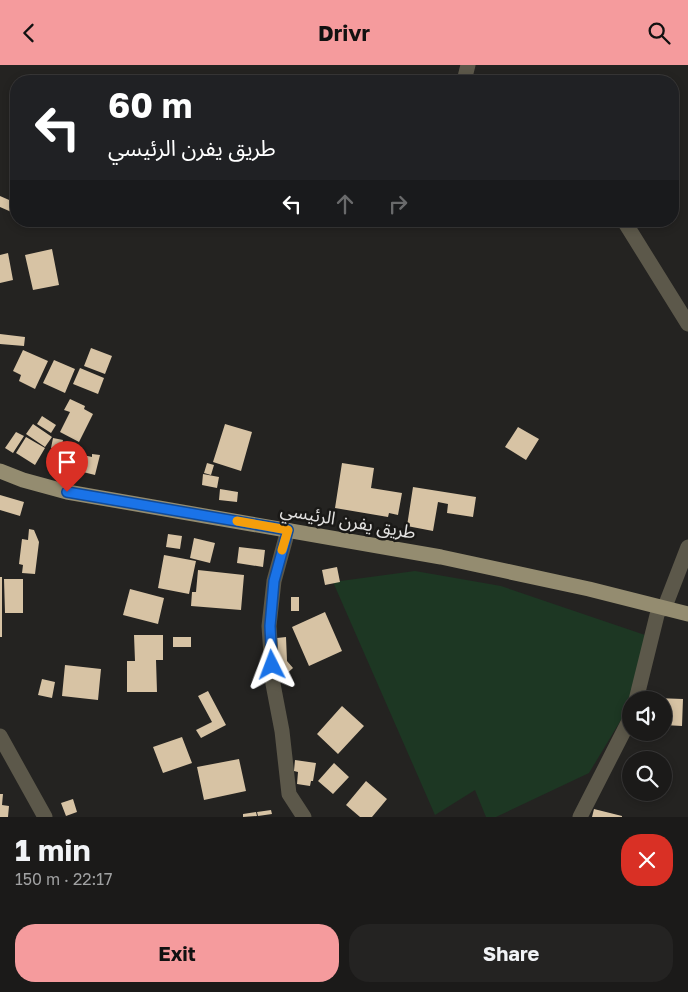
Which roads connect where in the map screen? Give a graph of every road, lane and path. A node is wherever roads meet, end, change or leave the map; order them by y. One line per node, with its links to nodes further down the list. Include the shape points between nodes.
1 (628, 227): 2 (street)
2 (688, 324)
3 (0, 471): 4 (main road, طريق يفرن الرئيسي, via 67,492)
4 (288, 530): 6 (main road, طريق يفرن الرئيسي, via 450,559); 12 (street, via 274,581 270,636 273,684 290,794)
5 (688, 547): 6 (street)
6 (662, 608): 7 (main road, طريق يفرن الرئيسي); 8 (street)
7 (688, 614)
8 (638, 691)
9 (622, 735): 13 (street)
10 (0, 736): 11 (street)
11 (45, 817)
12 (304, 817)
13 (580, 817)

